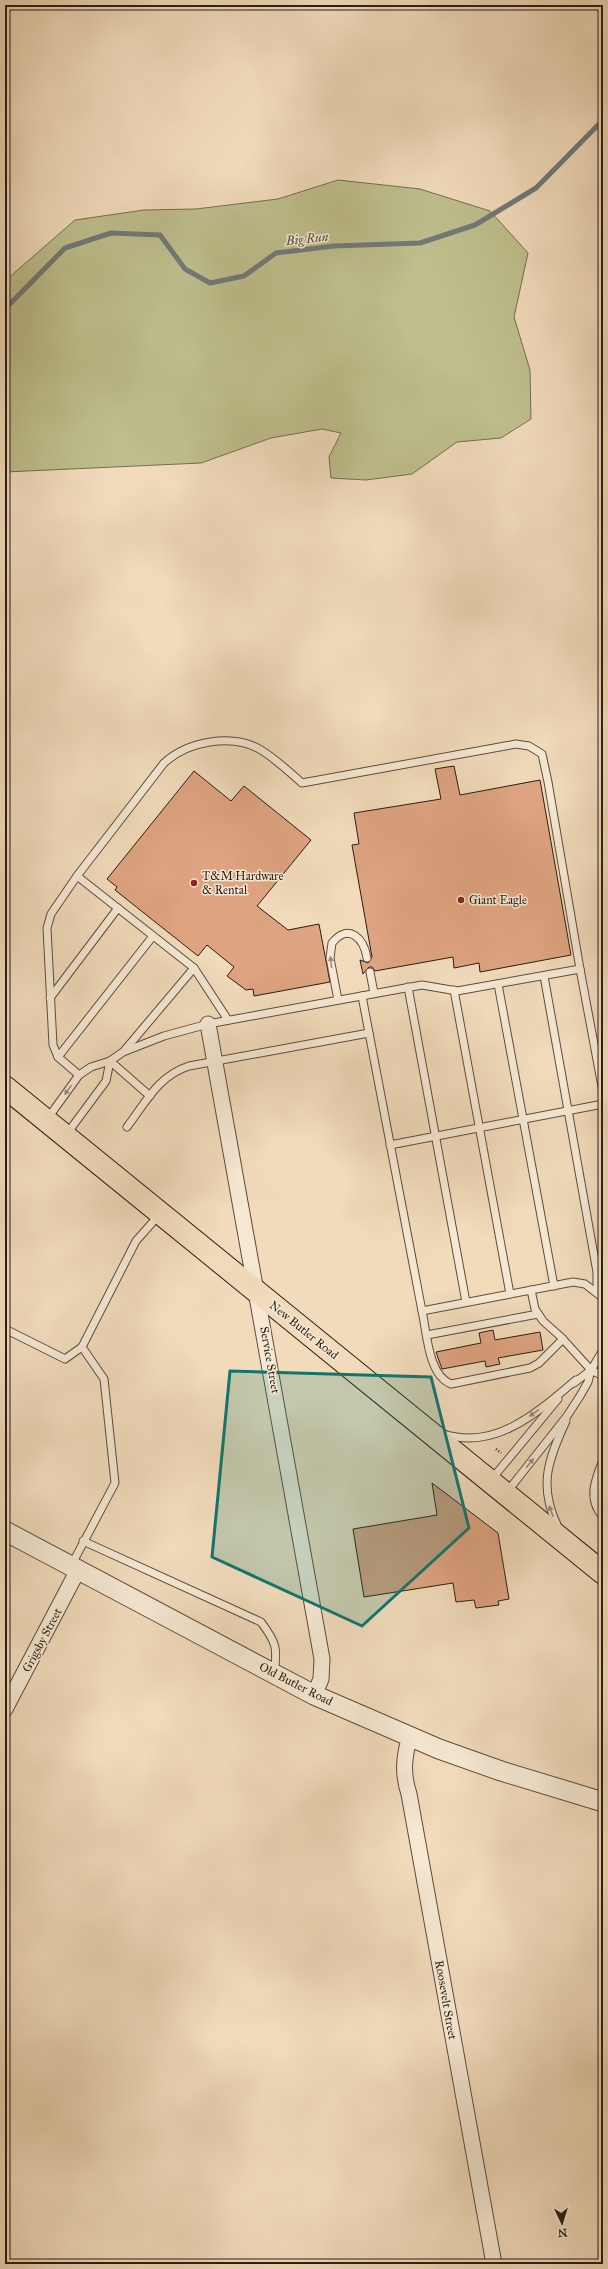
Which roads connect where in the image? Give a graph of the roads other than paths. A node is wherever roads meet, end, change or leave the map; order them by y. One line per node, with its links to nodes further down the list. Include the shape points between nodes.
1 (77, 876): 2 (lane); 6 (lane, via 164,763 184,749 216,741 245,743 261,750 302,783 516,744 529,746 542,754); 14 (lane, via 50,914 47,928)
2 (118, 908): 3 (lane); 14 (lane)
3 (153, 936): 5 (lane); 20 (lane)
4 (367, 958): 15 (lane, one-way to 4, via 330,958 332,943 344,934 351,934 363,942)
5 (194, 968): 16 (lane); 19 (lane)
6 (580, 969): 8 (lane); 25 (lane)
7 (370, 972): 12 (lane)
8 (544, 976): 9 (lane); 28 (lane)
9 (498, 984): 11 (lane); 29 (lane)
10 (408, 987): 11 (lane, via 433,985); 12 (lane); 34 (lane)
11 (454, 990): 32 (lane)
12 (374, 993): 13 (lane)
13 (362, 996): 15 (lane); 18 (lane)
14 (50, 998): 20 (lane, via 53,1045)
15 (338, 1000): 16 (lane)
16 (228, 1020): 17 (lane)
17 (208, 1024): 19 (lane, via 164,1036); 22 (street, Service Street)
18 (369, 1033): 22 (lane); 35 (lane)
19 (123, 1052): 21 (lane)
20 (58, 1057): 23 (lane)
21 (110, 1061): 23 (lane, via 91,1067); 26 (lane); 33 (lane, via 106,1081)
22 (215, 1062): 26 (lane, via 175,1071 164,1078); 39 (street, Service Street)
23 (79, 1075): 30 (lane, one-way to 30)
24 (5, 1087): 30 (main road, New Butler Road)
25 (603, 1092)
26 (150, 1096): 31 (lane)
27 (603, 1104): 28 (lane)
28 (568, 1111): 29 (lane); 41 (lane)
29 (523, 1119): 32 (lane); 37 (lane)
30 (46, 1120): 33 (main road, New Butler Road)
31 (127, 1127)
32 (479, 1128): 34 (lane); 40 (lane)
33 (65, 1136): 36 (main road, New Butler Road)
34 (435, 1136): 35 (lane); 42 (lane)
35 (390, 1145): 43 (lane)
36 (160, 1213): 39 (main road, New Butler Road); 48 (lane, via 136,1241)
37 (554, 1286): 38 (lane); 41 (lane, via 574,1282 585,1284)
38 (531, 1290): 40 (lane); 44 (lane)
39 (258, 1292): 54 (main road, New Butler Road); 66 (street, Service Street, via 322,1659 321,1679)
40 (510, 1294): 42 (lane)
41 (601, 1295)
42 (466, 1302): 43 (lane)
43 (422, 1311): 46 (lane)
44 (538, 1314): 46 (lane); 47 (lane)
45 (5, 1329): 48 (lane, via 65,1359)
46 (427, 1335): 47 (lane, via 439,1376 451,1384 530,1368 539,1364)
47 (563, 1339): 50 (lane)
48 (82, 1347): 61 (lane, via 104,1379 115,1482)
49 (603, 1350): 50 (lane)
50 (591, 1370): 51 (lane); 52 (lane); 53 (lane, via 588,1382)
51 (603, 1376)
52 (576, 1380): 54 (lane, one-way to 54, via 535,1414 510,1429 489,1436 467,1439 452,1437); 57 (lane, via 561,1395)
53 (575, 1404): 57 (lane, one-way to 53); 62 (lane, one-way to 53, via 566,1539 552,1514 546,1483 556,1442)
54 (416, 1421): 57 (main road, New Butler Road)
55 (603, 1460): 59 (lane, via 593,1491 594,1504)
56 (603, 1467): 58 (lane, via 599,1487 599,1496)
57 (498, 1488): 62 (main road, New Butler Road)
58 (603, 1504)
59 (603, 1517)
60 (5, 1531): 63 (street, Old Butler Road)
61 (84, 1541): 63 (lane); 65 (lane, via 261,1622 272,1637 277,1654)
62 (581, 1555): 64 (main road, New Butler Road)
63 (74, 1568): 65 (street, Old Butler Road); 67 (street, Grigsby Street)
64 (603, 1573)
65 (274, 1673): 66 (street, Old Butler Road)
66 (314, 1695): 68 (street, Old Butler Road)
67 (5, 1709)
68 (410, 1736): 69 (street, Old Butler Road, via 501,1771); 70 (street, Roosevelt Street, via 403,1765)
69 (603, 1802)
70 (494, 2264)

